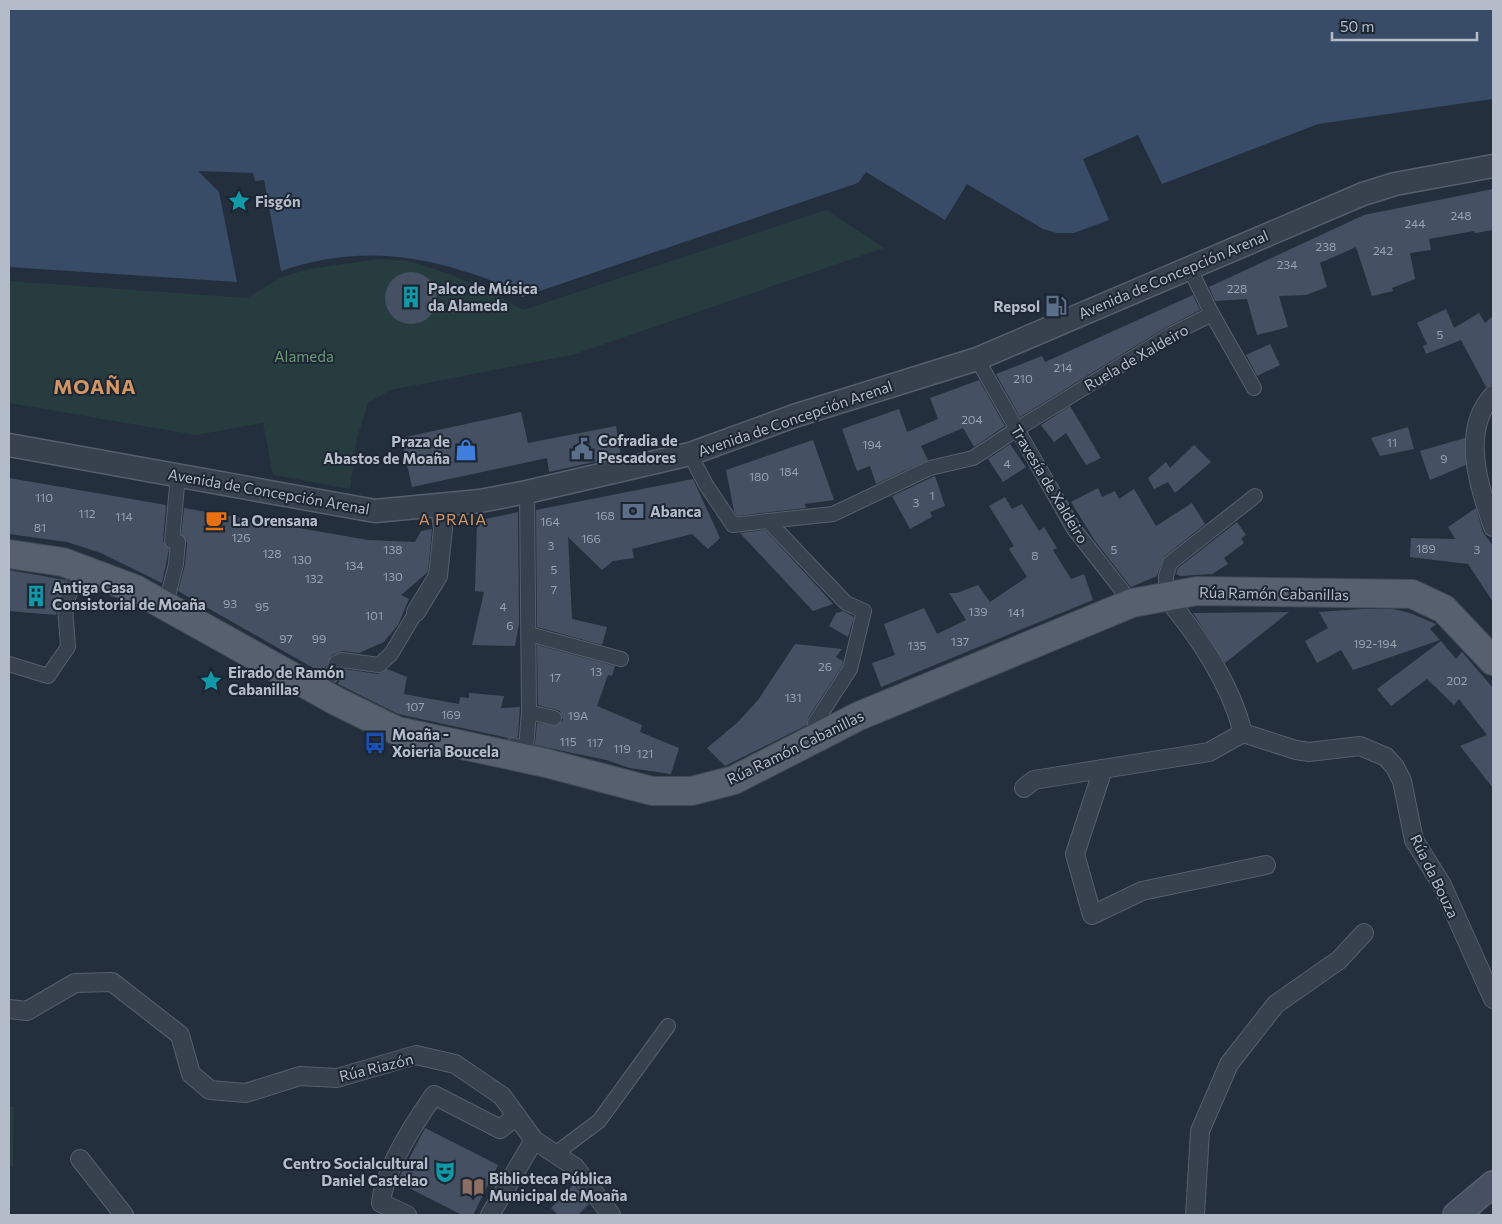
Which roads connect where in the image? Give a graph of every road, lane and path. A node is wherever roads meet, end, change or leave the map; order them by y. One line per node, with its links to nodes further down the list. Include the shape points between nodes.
1 (1493, 166): 2 (street, Avenida de Concepción Arenal, via 1395,184 1363,194)
2 (1189, 268): 3 (street); 4 (street, Avenida de Concepción Arenal)
3 (1212, 314): 5 (street); 7 (street, Ruela de Xaldeiro, via 1170,335)
4 (977, 359): 7 (street, Travesía de Xaldeiro); 9 (street, Avenida de Concepción Arenal, via 794,416)
5 (1254, 388)
6 (1493, 395): 15 (street, via 1477,423 1474,448 1479,480)
7 (1017, 428): 14 (street, Ruela de Xaldeiro, via 973,458 930,468 833,514); 19 (street, Travesía de Xaldeiro, via 1074,529)
8 (9, 445): 10 (street, Avenida de Concepción Arenal)
9 (690, 454): 11 (street, Avenida de Concepción Arenal); 14 (street, Ruela de Xaldeiro, via 706,485 734,525)
10 (178, 474): 13 (street, Avenida de Concepción Arenal, via 375,511); 20 (street, via 172,541 178,542 176,564)
11 (527, 492): 13 (street, Avenida de Concepción Arenal); 22 (street)
12 (1254, 496): 18 (street, via 1170,564 1166,576)
13 (440, 505): 21 (street, via 443,529 438,576)
14 (768, 520): 30 (street, via 846,603 864,610 850,669 815,723)
15 (1493, 527)
16 (9, 554): 17 (main road, Rúa Ramón Cabanillas, via 63,562)
17 (78, 568): 20 (main road, Rúa Ramón Cabanillas); 25 (street, via 65,607 68,647 48,676)
18 (1166, 597): 19 (main road, Rúa Ramón Cabanillas); 24 (main road, Rúa Ramón Cabanillas, via 1197,591 1412,594 1444,608); 29 (street, via 1223,678)
19 (1132, 603): 30 (main road, Rúa Ramón Cabanillas)
20 (166, 604): 26 (main road, Rúa Ramón Cabanillas)
21 (416, 612): 26 (street, via 391,654 378,665 342,660 336,663)
22 (529, 634): 23 (street); 27 (street)
23 (622, 659)
24 (1493, 661)
25 (9, 664)
26 (319, 691): 31 (main road, Rúa Ramón Cabanillas, via 397,731)
27 (529, 712): 28 (street); 31 (street, via 526,748 507,744)
28 (554, 718)
29 (1243, 733): 32 (street, via 1209,752); 36 (street, Rúa da Bouza, via 1296,750 1309,752 1360,746 1386,757 1402,781 1414,840 1442,885)
30 (818, 736): 31 (main road, Rúa Ramón Cabanillas, via 734,780 692,791 652,790)
31 (505, 755)
32 (1103, 769): 33 (street, via 1034,780); 34 (street, via 1075,854 1092,915 1142,891)
33 (1024, 788)
34 (1266, 865)
35 (1364, 933): 48 (street, via 1339,960 1276,1004 1229,1064 1200,1130)
36 (1493, 1000)
37 (9, 1009): 39 (street, Rúa Riazón, via 27,1012 75,983 112,982 180,1035 191,1074 210,1090 246,1093 300,1076 337,1078 416,1055 455,1064 502,1096)
38 (668, 1026): 41 (street, via 599,1121)
39 (517, 1116): 40 (street, Rúa Riazón); 45 (street, via 500,1129 434,1095 415,1122 382,1190 381,1203)
40 (534, 1140): 41 (street); 46 (street)
41 (556, 1154): 47 (street, via 575,1167)
42 (80, 1159): 44 (street)
43 (1493, 1184): 49 (main road)
44 (124, 1215)
45 (407, 1215)
46 (490, 1215)
47 (611, 1215)
48 (1195, 1215)
49 (1456, 1215)

